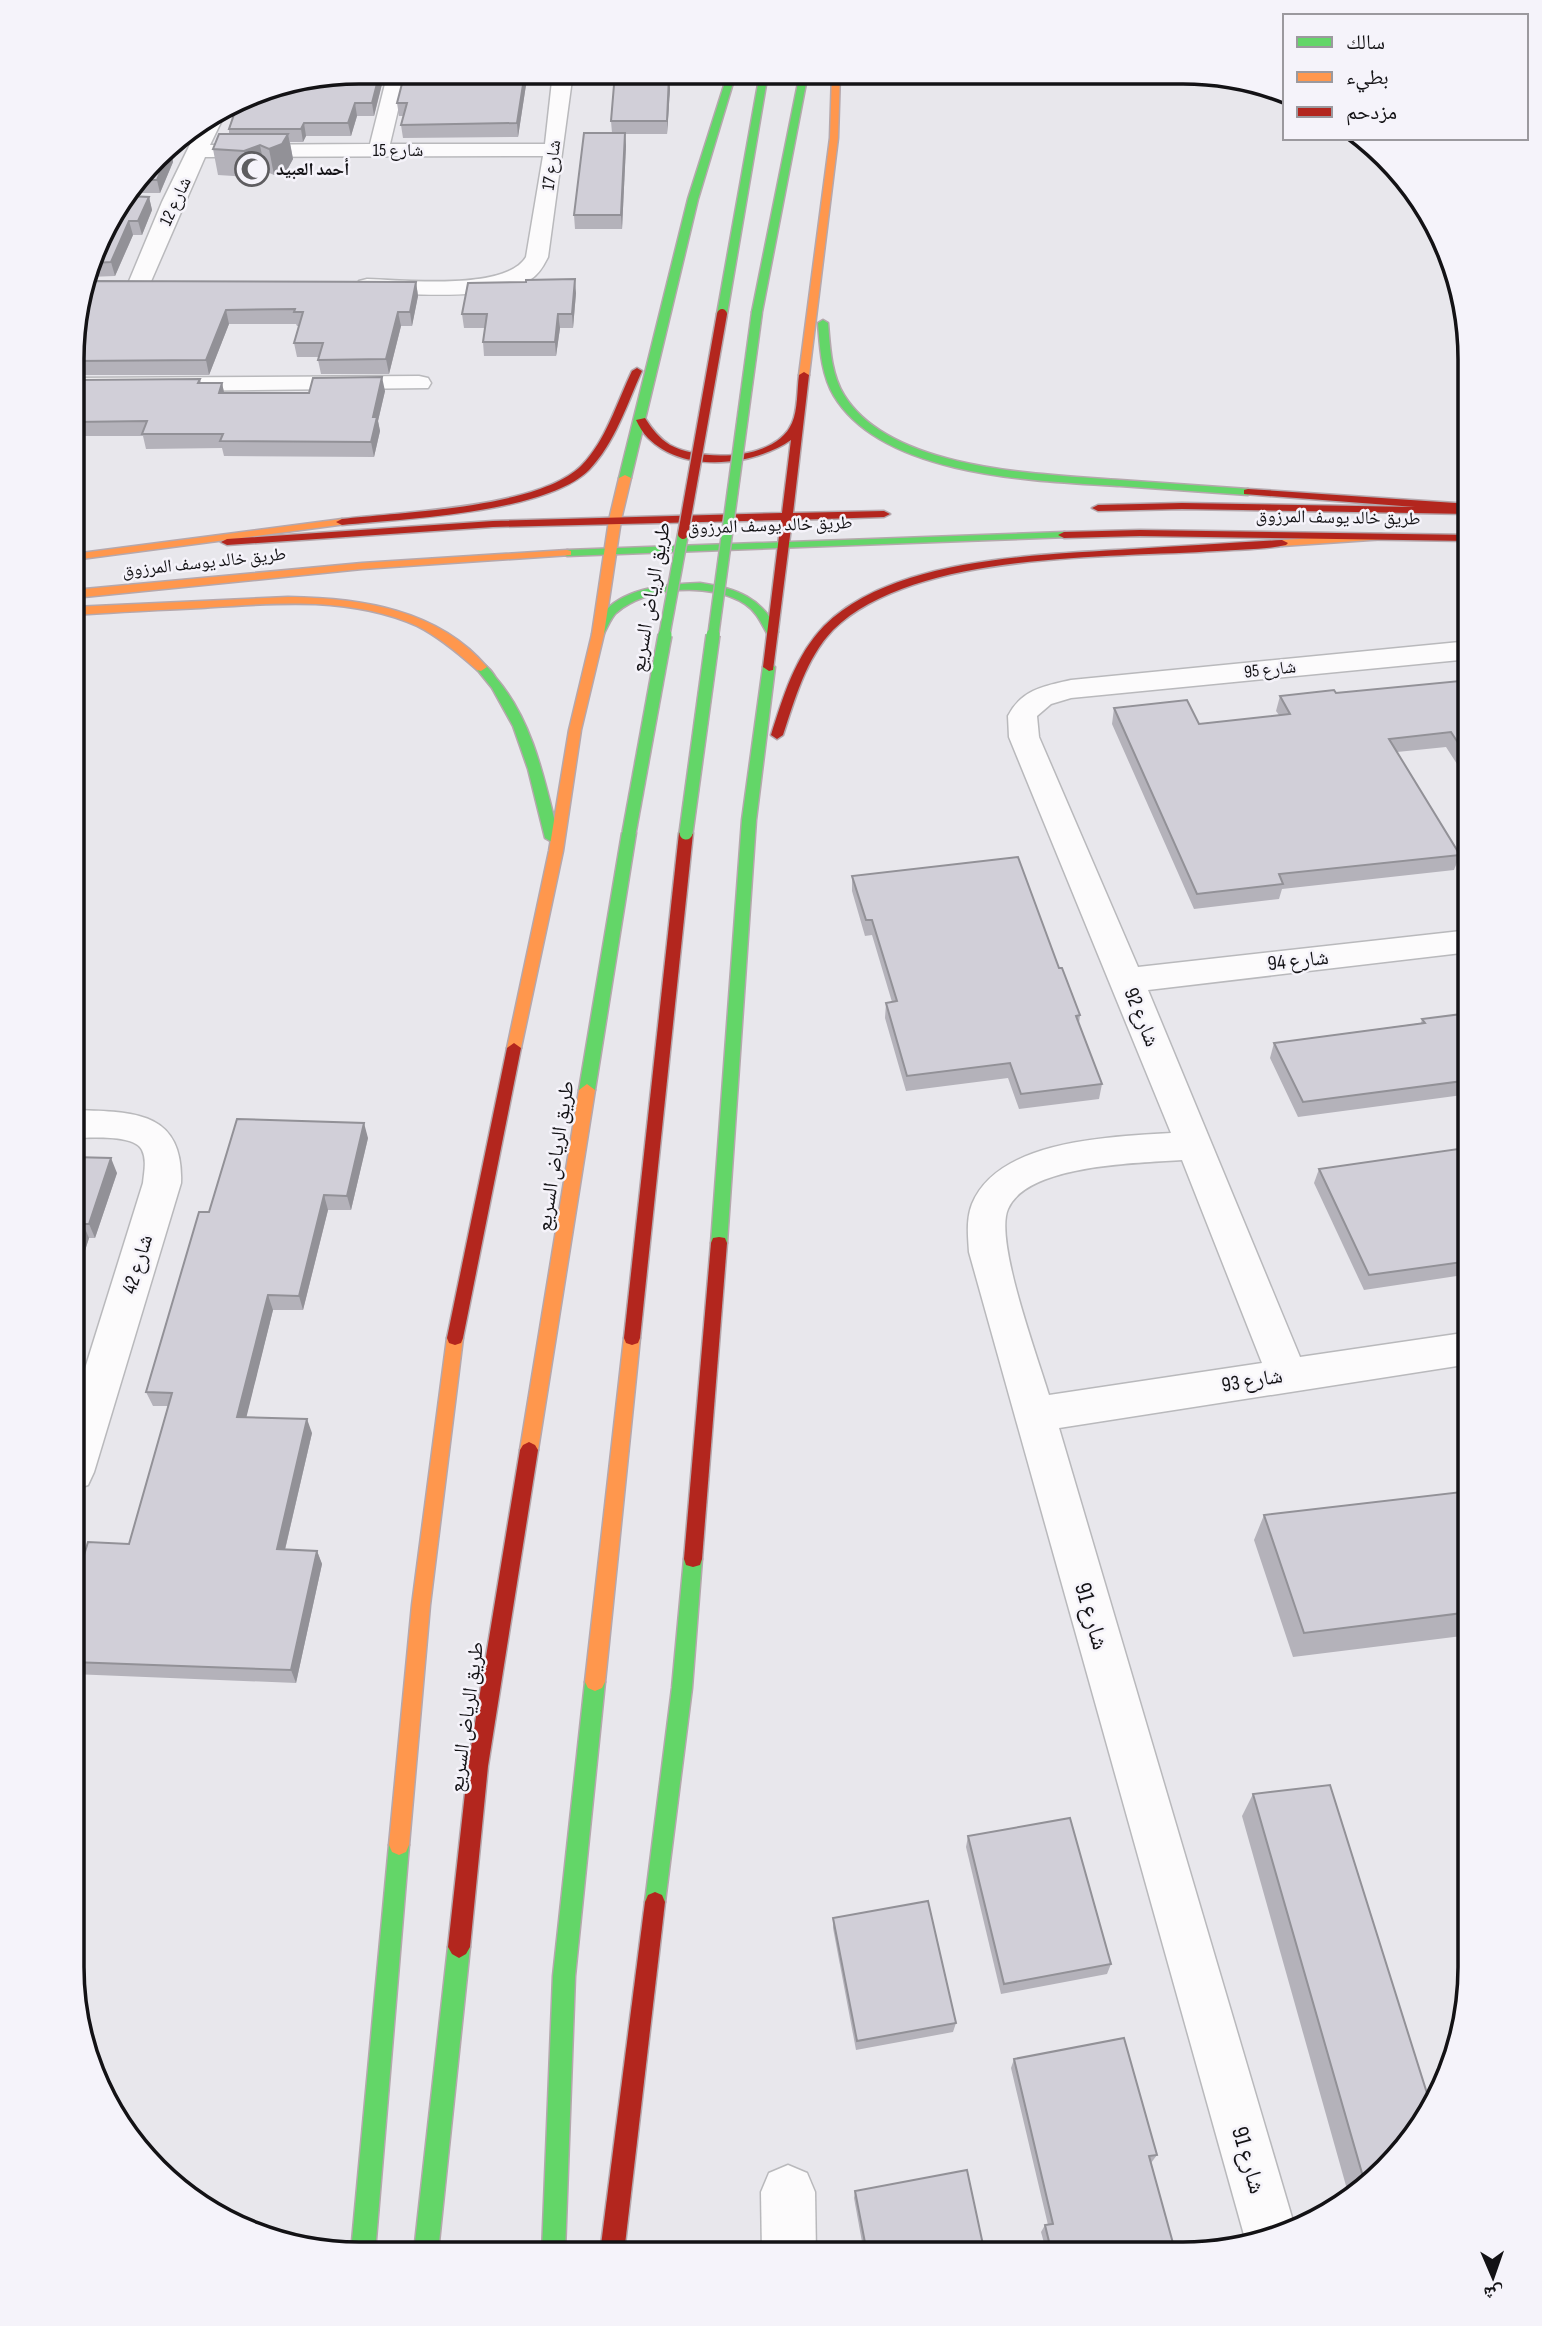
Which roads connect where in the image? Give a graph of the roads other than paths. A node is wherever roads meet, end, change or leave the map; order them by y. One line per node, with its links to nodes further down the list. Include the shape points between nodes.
1 (394, 84): 8 (street)
2 (562, 84): 9 (street, شارع 17)
3 (729, 84): 18 (main road)
4 (762, 84): 54 (main road, طريق الرياض السريع, bridge, via 629,833 478,1766)
5 (802, 84): 55 (main road, bridge, via 757,313 686,833 564,1976)
6 (836, 84): 17 (main road)
7 (206, 130): 10 (street, شارع 12)
8 (379, 150): 9 (street, شارع 15); 10 (street, شارع 15)
9 (554, 150): 16 (street, شارع 17, via 537,257 522,275 486,284)
10 (199, 151): 12 (street, شارع 12)
11 (147, 202): 12 (street)
12 (173, 202): 14 (street, شارع 12)
13 (112, 286): 14 (street)
14 (138, 286): 15 (street)
15 (165, 286)
16 (340, 286)
17 (817, 289): 22 (main road); 24 (main road, via 830,373 843,403 895,443 935,458 1083,480)
18 (663, 319): 21 (main road); 33 (main road, via 598,448 582,471 559,485 526,498 490,504)
19 (419, 383): 20 (street)
20 (84, 385)
21 (640, 420): 22 (main road, via 647,434 662,446 714,458 768,449 787,438); 28 (main road)
22 (797, 424): 27 (main road)
23 (1088, 508): 25 (main road, طريق خالد يوسف المرزوق)
24 (1458, 508)
25 (1458, 509)
26 (899, 514): 27 (main road, طريق خالد يوسف المرزوق)
27 (788, 515): 28 (main road, طريق خالد يوسف المرزوق); 31 (main road)
28 (615, 520): 32 (main road); 34 (main road, طريق خالد يوسف المرزوق, via 251,540)
29 (1381, 537): 30 (main road, طريق خالد يوسف المرزوق); 31 (main road, طريق خالد يوسف المرزوق, via 1140,533); 41 (main road, via 1003,561 938,573 892,591 845,614 813,647 792,687)
30 (1458, 538)
31 (785, 544): 32 (main road, طريق خالد يوسف المرزوق); 37 (main road)
32 (610, 550): 35 (main road, طريق خالد يوسف المرزوق, via 362,566); 38 (main road)
33 (84, 555)
34 (84, 555)
35 (84, 593)
36 (84, 610): 42 (main road, via 270,601 352,602 447,636 479,663 521,725)
37 (772, 632): 38 (main road, via 762,611 738,596 704,587 668,587 634,596 609,613); 41 (main road)
38 (598, 634): 42 (main road, via 575,730)
39 (1458, 651): 40 (street, شارع 95)
40 (1071, 689): 44 (street, شارع 92, via 1046,694 1031,704 1022,713 1020,724)
41 (749, 820): 56 (main road, via 682,1688)
42 (556, 851): 53 (main road, via 458,1316 421,1605)
43 (1458, 942): 44 (street, شارع 94)
44 (1127, 979): 46 (street, شارع 92)
45 (84, 1124): 50 (street, شارع 42, via 147,1131 157,1139 165,1165)
46 (1194, 1145): 48 (street, شارع 92); 49 (street, شارع 91, via 1056,1160 1031,1168 992,1200 988,1252)
47 (1458, 1350): 48 (street, شارع 93)
48 (1287, 1374): 49 (street, شارع 93)
49 (1035, 1414): 52 (street, شارع 91)
50 (84, 1433)
51 (788, 2192): 57 (street)
52 (1268, 2228)
53 (364, 2242)
54 (427, 2242)
55 (553, 2242)
56 (613, 2242)
57 (789, 2242)

